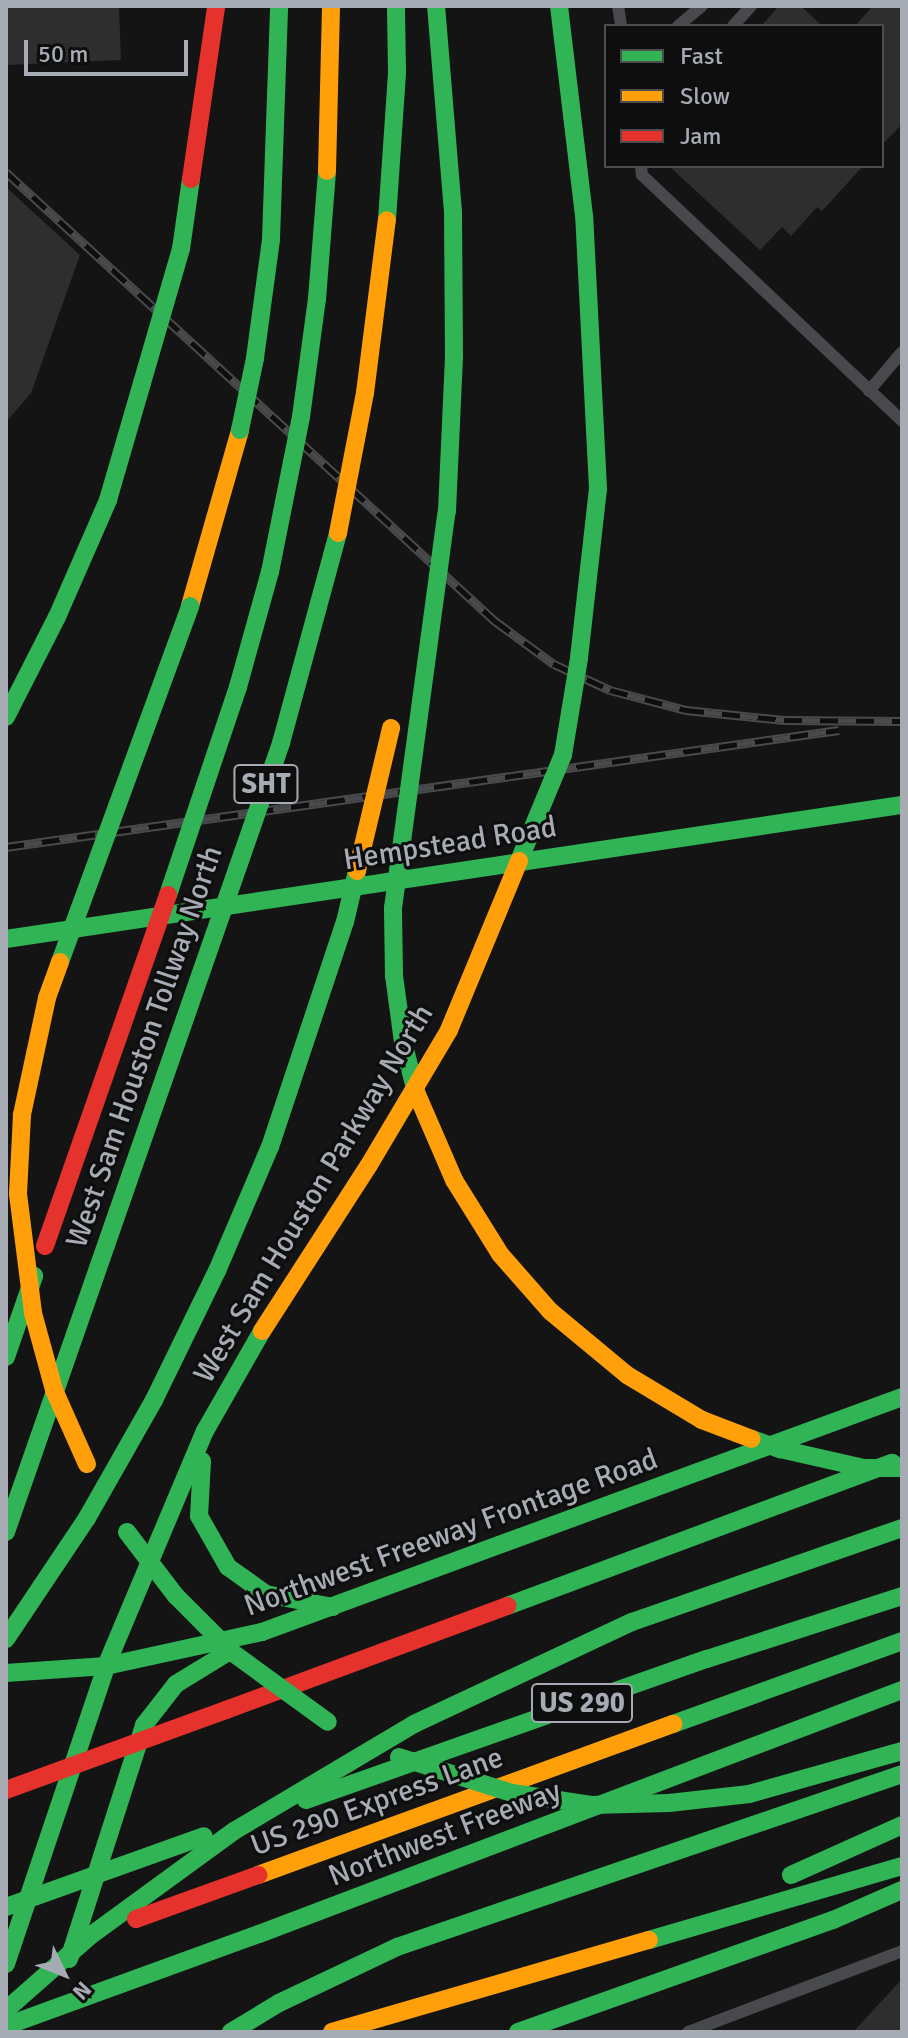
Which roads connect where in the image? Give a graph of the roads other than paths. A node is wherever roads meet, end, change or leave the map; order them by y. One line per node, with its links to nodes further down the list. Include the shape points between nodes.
1 (216, 6): 18 (main road, bridge, via 181,249 112,485 57,617)
2 (279, 6): 20 (main road, bridge, via 271,239 243,419 198,585)
3 (331, 6): 23 (main road, West Sam Houston Tollway North / SHT, bridge, via 327,179 317,299 301,417 270,572 210,775)
4 (396, 6): 29 (main road, West Sam Houston Tollway North / SHT, bridge, via 385,249 365,393 334,551 281,743)
5 (436, 6): 11 (main road, bridge)
6 (559, 6): 25 (main road, West Sam Houston Parkway North, bridge, via 584,217 598,489 563,755 449,1030)
7 (702, 6): 9 (lane)
8 (751, 6): 10 (lane)
9 (680, 24)
10 (735, 24)
11 (440, 69): 13 (main road, bridge); 27 (main road, bridge, via 453,212 447,511 393,908 394,975 403,1042 419,1103 454,1180 500,1254 550,1311 627,1375 702,1420 780,1449 864,1468)
12 (641, 168): 15 (lane, via 642,175)
13 (435, 331)
14 (902, 352): 15 (lane)
15 (869, 391): 16 (lane)
16 (902, 421)
17 (396, 702): 33 (main road, bridge, via 345,922 270,1147 154,1400 87,1518)
18 (6, 717)
19 (902, 805): 21 (main road, Hempstead Road)
20 (73, 923): 22 (main road, bridge); 38 (main road, bridge, via 28,1075 19,1155 21,1233 33,1313 54,1390 116,1516 176,1596 233,1653 294,1700 399,1757 473,1784 591,1805 749,1794)
21 (6, 939)
22 (27, 1000)
23 (6, 1357)
24 (902, 1397): 31 (main road, Northwest Freeway Frontage Road)
25 (205, 1431): 31 (main road, via 199,1516 228,1567 266,1594); 35 (main road, West Sam Houston Parkway North)
26 (902, 1459): 40 (main road, bridge)
27 (902, 1468)
28 (902, 1528): 48 (main road, bridge, via 632,1622 414,1724 234,1831 90,1936)
29 (6, 1532)
30 (902, 1596): 44 (main road, US 290, bridge, via 707,1659)
31 (335, 1607): 32 (main road, Northwest Freeway Frontage Road)
32 (262, 1632): 35 (main road, Northwest Freeway Frontage Road); 50 (main road, via 176,1684 144,1725)
33 (6, 1639)
34 (902, 1641): 47 (main road, US 290 Express Lane, bridge)
35 (106, 1666): 36 (main road, Northwest Freeway Frontage Road); 47 (main road, West Sam Houston Parkway North)
36 (6, 1673)
37 (902, 1690): 49 (main road, Northwest Freeway, bridge)
38 (902, 1751)
39 (902, 1774): 51 (main road, via 397,1947)
40 (6, 1790)
41 (902, 1825): 45 (main road)
42 (902, 1866): 45 (main road)
43 (902, 1890): 53 (main road, via 833,1920)
44 (6, 1907)
45 (643, 1941): 52 (main road)
46 (902, 1951): 54 (lane)
47 (17, 1962)
48 (6, 2010)
49 (6, 2026)
50 (45, 2032)
51 (231, 2032)
52 (332, 2032)
53 (518, 2032)
54 (688, 2032)

